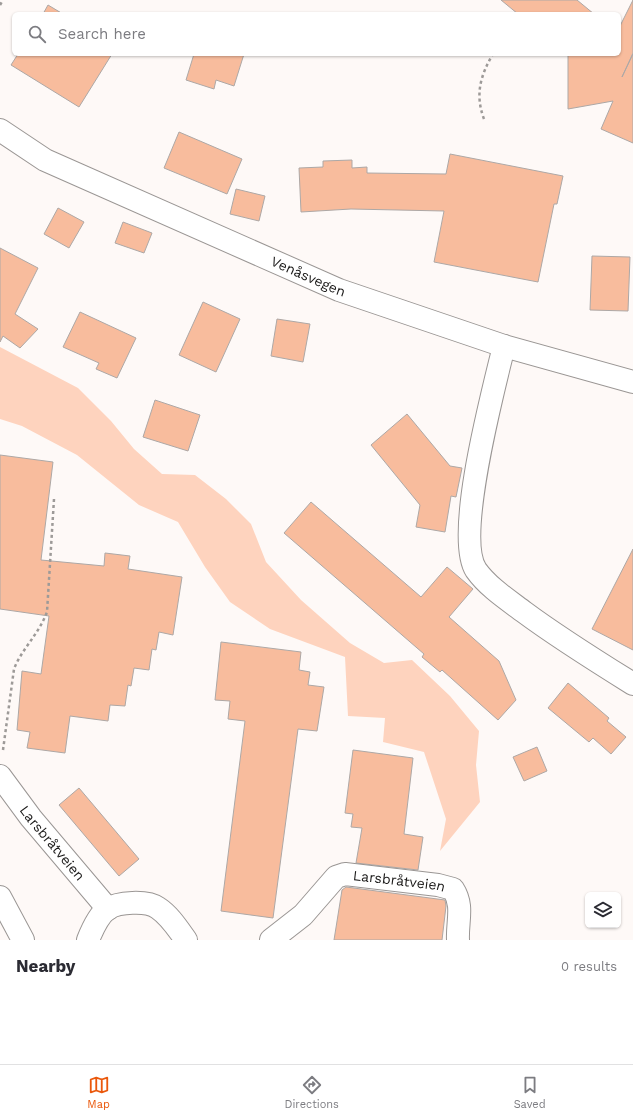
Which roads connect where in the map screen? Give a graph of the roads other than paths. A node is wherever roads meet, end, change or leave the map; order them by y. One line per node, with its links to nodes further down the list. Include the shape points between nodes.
1 (0, 130): 2 (street, Venåsvegen, via 45,160 339,290)
2 (504, 346): 3 (street, Venåsvegen); 4 (street, via 480,450 473,497 470,529 474,564 501,595 574,648)
3 (633, 382)
4 (633, 684)
5 (1, 765): 7 (street, Larsbråtveien, via 31,818)
6 (0, 897): 8 (street)
7 (108, 909): 9 (street, via 95,923); 10 (street, via 141,902 157,907 169,917)
8 (23, 940)
9 (88, 940)
10 (186, 940)
11 (271, 940): 12 (street, Larsbråtveien, via 303,915 336,876 345,874 453,889 460,905)
12 (458, 940)

